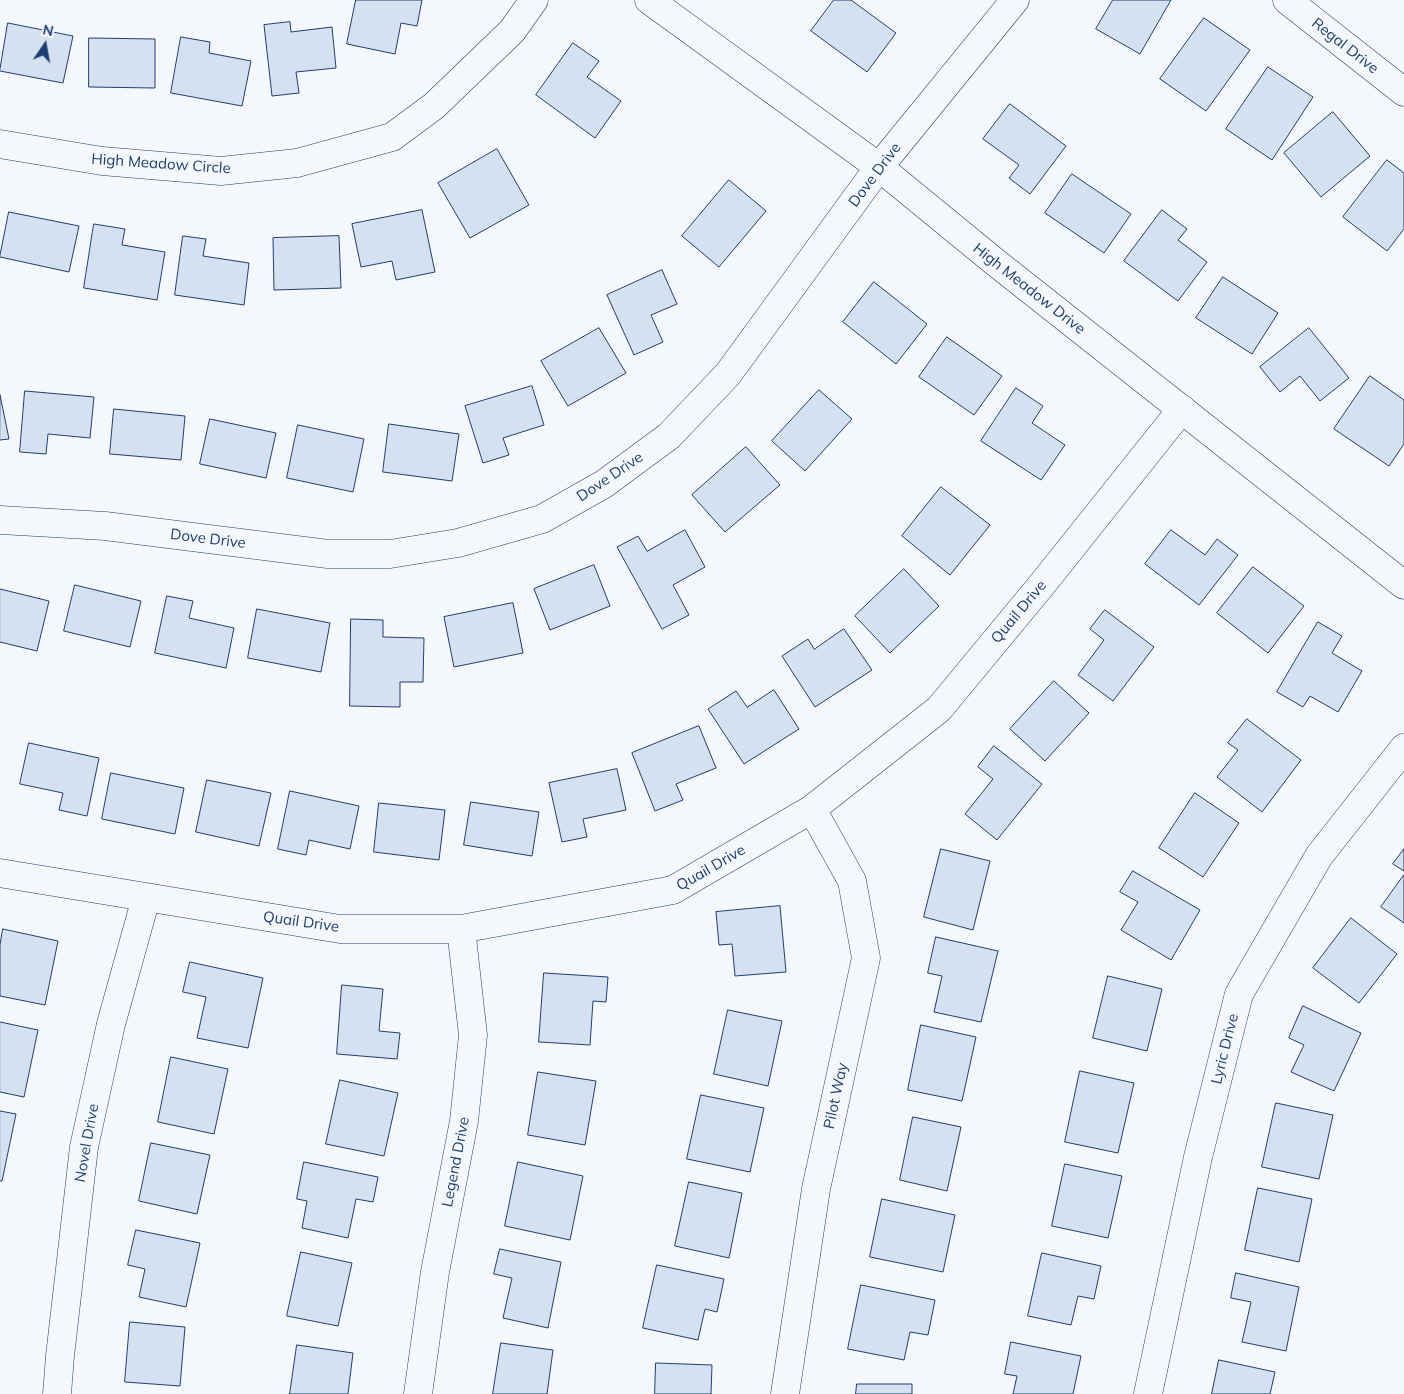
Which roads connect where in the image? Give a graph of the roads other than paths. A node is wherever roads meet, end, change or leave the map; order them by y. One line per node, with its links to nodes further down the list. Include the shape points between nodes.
1 (534, 0): 6 (street, High Meadow Circle, via 512,31 491,52 434,106 392,136 297,163 222,171 102,161)
2 (649, 0): 7 (street, High Meadow Drive)
3 (1016, 0): 7 (street, Dove Drive)
4 (1286, 0): 5 (street, Regal Drive)
5 (1404, 92)
6 (0, 144)
7 (879, 167): 8 (street, High Meadow Drive); 9 (street, Dove Drive, via 728,374 669,436 604,484 542,520 458,543 390,554 328,554 105,526)
8 (1182, 409): 10 (street, High Meadow Drive); 12 (street, Quail Drive, via 939,709)
9 (0, 520)
10 (1404, 584)
11 (1404, 748): 19 (street, Lyric Drive, via 1319,856 1239,994 1198,1157)
12 (812, 809): 15 (street, Quail Drive, via 674,890); 18 (street, Pilot Way, via 852,881 866,958 816,1189)
13 (0, 874): 14 (street, Quail Drive)
14 (146, 898): 15 (street, Quail Drive, via 340,929); 16 (street, Novel Drive, via 111,1024 84,1147)
15 (461, 929): 17 (street, Legend Drive, via 473,1035 464,1121 435,1272)
16 (58, 1394)
17 (418, 1394)
18 (785, 1394)
19 (1148, 1394)

